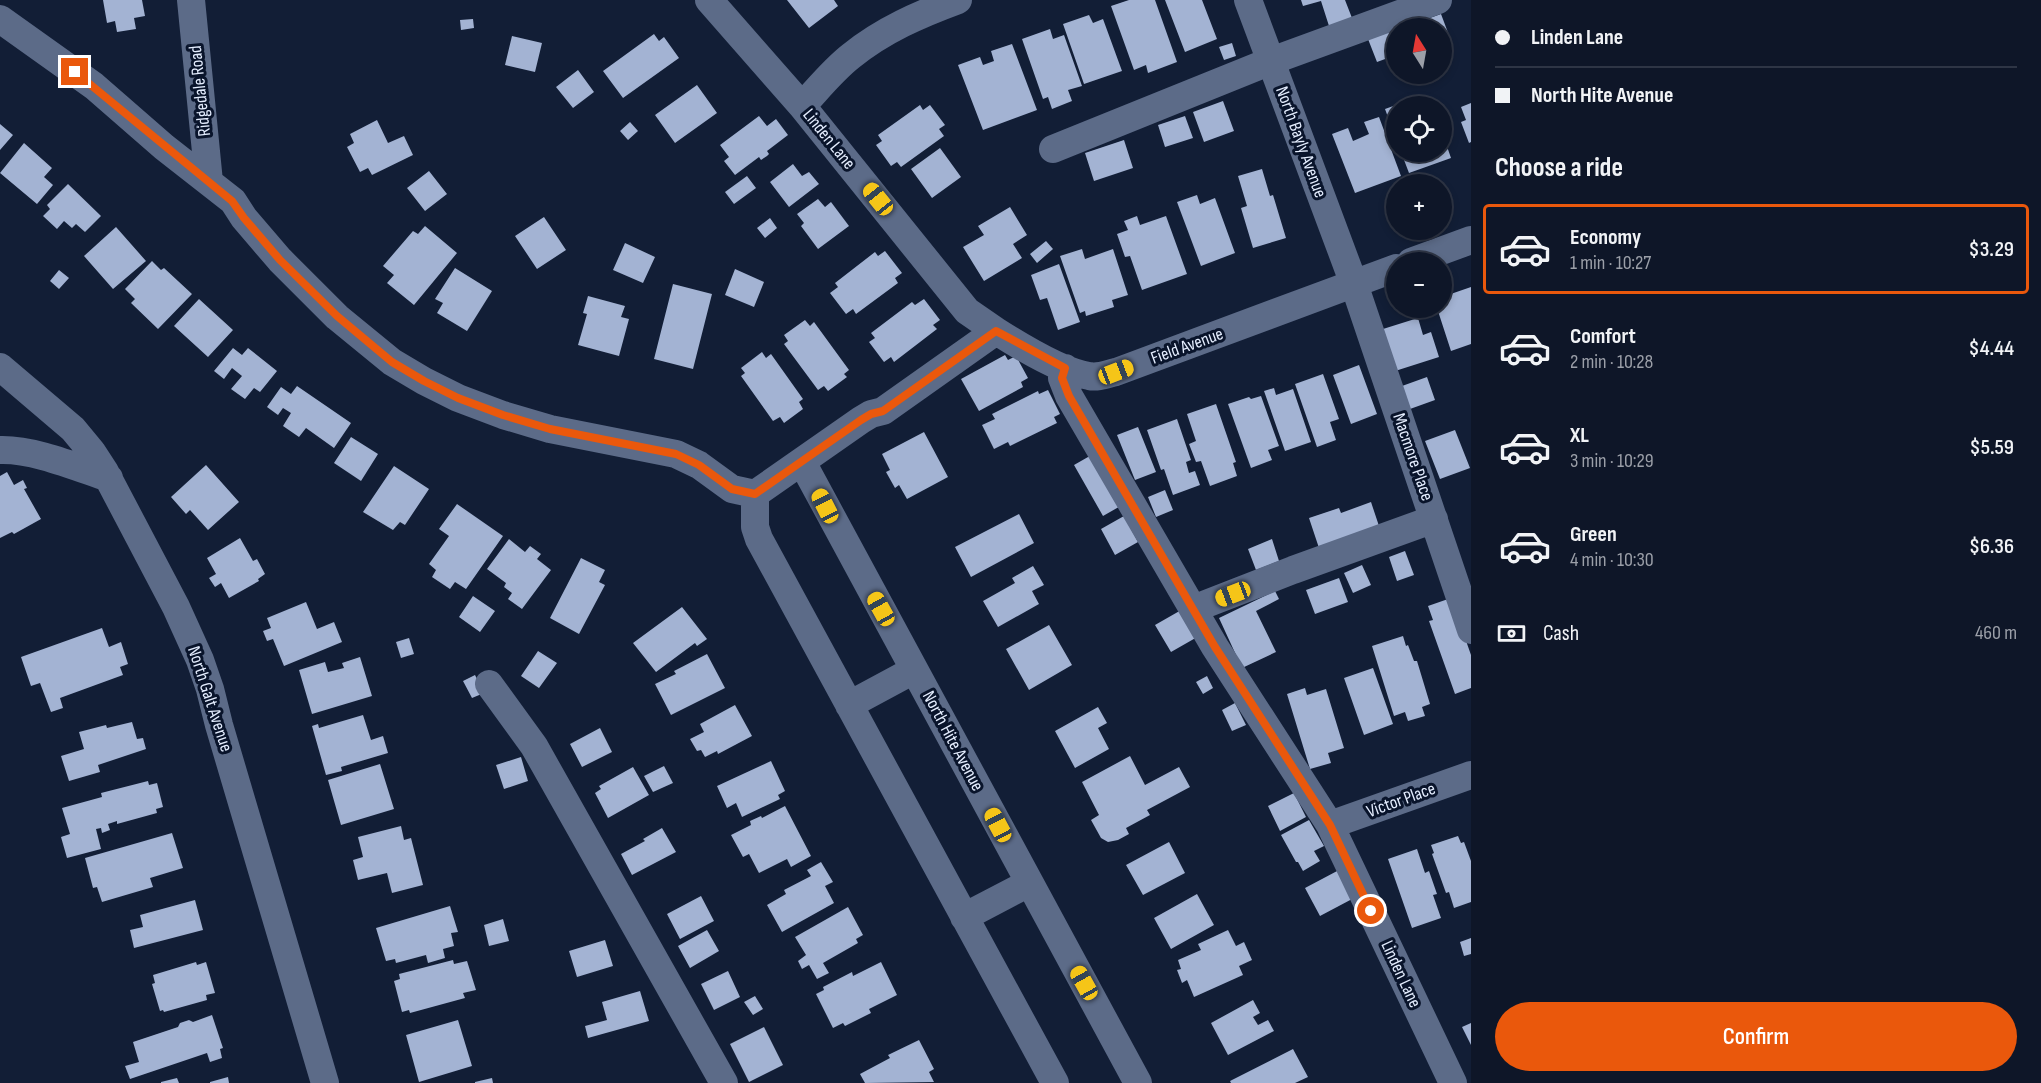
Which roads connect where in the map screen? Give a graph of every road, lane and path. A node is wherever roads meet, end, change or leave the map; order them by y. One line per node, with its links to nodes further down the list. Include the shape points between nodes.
1 (191, 0): 10 (street, Ridgedale Road)
2 (710, 0): 8 (street, Linden Lane)
3 (958, 0): 8 (street, via 889,30 851,55)
4 (1248, 0): 7 (street, North Bayly Avenue)
5 (1438, 0): 7 (street)
6 (0, 19): 10 (street, via 94,86)
7 (1271, 62): 9 (street); 14 (street, North Bayly Avenue)
8 (802, 106): 15 (street, Linden Lane, via 968,311)
9 (1053, 149)
10 (209, 182): 21 (street, via 232,201 280,260 337,316 392,362 424,381 458,398 550,429 676,454 732,489)
11 (1471, 240): 12 (street)
12 (1439, 252)
13 (1386, 272): 14 (street, Field Avenue)
14 (1354, 284): 17 (street, Field Avenue, via 1116,372 1097,377); 22 (street, Macmore Place)
15 (996, 331): 17 (street, Field Avenue); 19 (street, via 883,411 861,420)
16 (0, 367): 20 (street, North Galt Avenue, via 73,429)
17 (1065, 368): 23 (street, Linden Lane, via 1062,378 1069,396)
18 (0, 450): 20 (street, via 39,456)
19 (802, 462): 21 (street); 25 (street, North Hite Avenue)
20 (109, 478): 32 (street, North Galt Avenue, via 200,660)
21 (765, 488): 27 (street, via 755,527 759,539)
22 (1434, 519): 23 (street); 24 (street, Macmore Place)
23 (1193, 609): 29 (street, Linden Lane)
24 (1471, 630)
25 (914, 670): 27 (street); 30 (street, North Hite Avenue)
26 (489, 684): 33 (street, via 534,746)
27 (849, 705): 31 (street)
28 (1471, 775): 29 (street, Victor Place)
29 (1330, 825): 36 (street, Linden Lane)
30 (1029, 883): 31 (street); 35 (street, North Hite Avenue)
31 (964, 917): 34 (street)
32 (325, 1083)
33 (724, 1083)
34 (1055, 1083)
35 (1138, 1083)
36 (1453, 1083)

